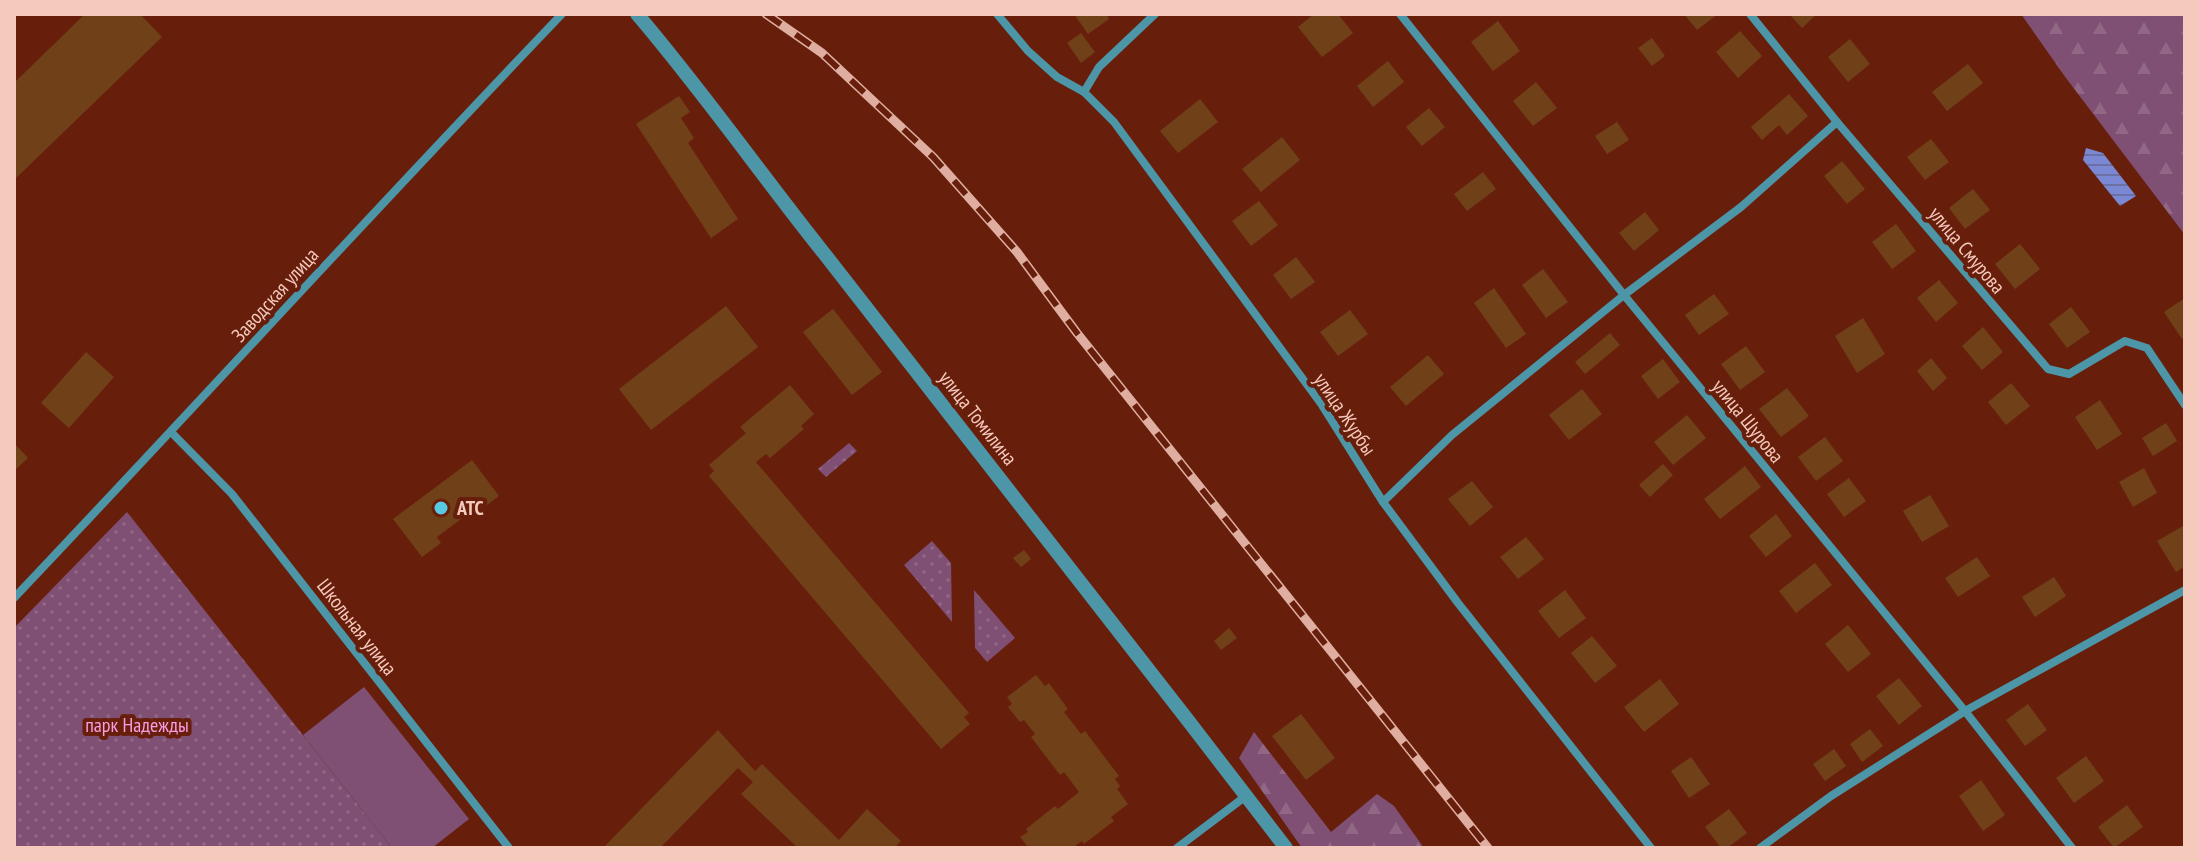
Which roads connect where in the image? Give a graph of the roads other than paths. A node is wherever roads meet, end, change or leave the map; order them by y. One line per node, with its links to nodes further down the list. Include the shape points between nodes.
1 (562, 14): 11 (street, Заводская улица)
2 (637, 14): 16 (street, улица Томилина)
3 (997, 14): 7 (street, улица Журбы, via 1028,51)
4 (1155, 14): 7 (street, via 1099,67)
5 (1400, 14): 9 (street, улица Щурова)
6 (1750, 14): 8 (street, улица Смурова)
7 (1084, 92): 12 (street, улица Журбы, via 1114,122 1303,380)
8 (1837, 122): 9 (street, via 1741,207); 10 (street, улица Смурова, via 2048,369 2069,374 2125,341 2147,348)
9 (1624, 295): 12 (street, via 1452,435); 15 (street, улица Щурова)
10 (2185, 405)
11 (171, 432): 14 (street, Заводская улица); 17 (street, Школьная улица, via 232,494)
12 (1383, 502): 20 (street, улица Журбы)
13 (2185, 590): 15 (street)
14 (14, 598)
15 (1965, 711): 21 (street); 22 (street, улица Щурова)
16 (1246, 796): 18 (street); 19 (street, улица Томилина)
17 (509, 848)
18 (1177, 848)
19 (1286, 848)
20 (1651, 848)
21 (1760, 848)
22 (2072, 848)

